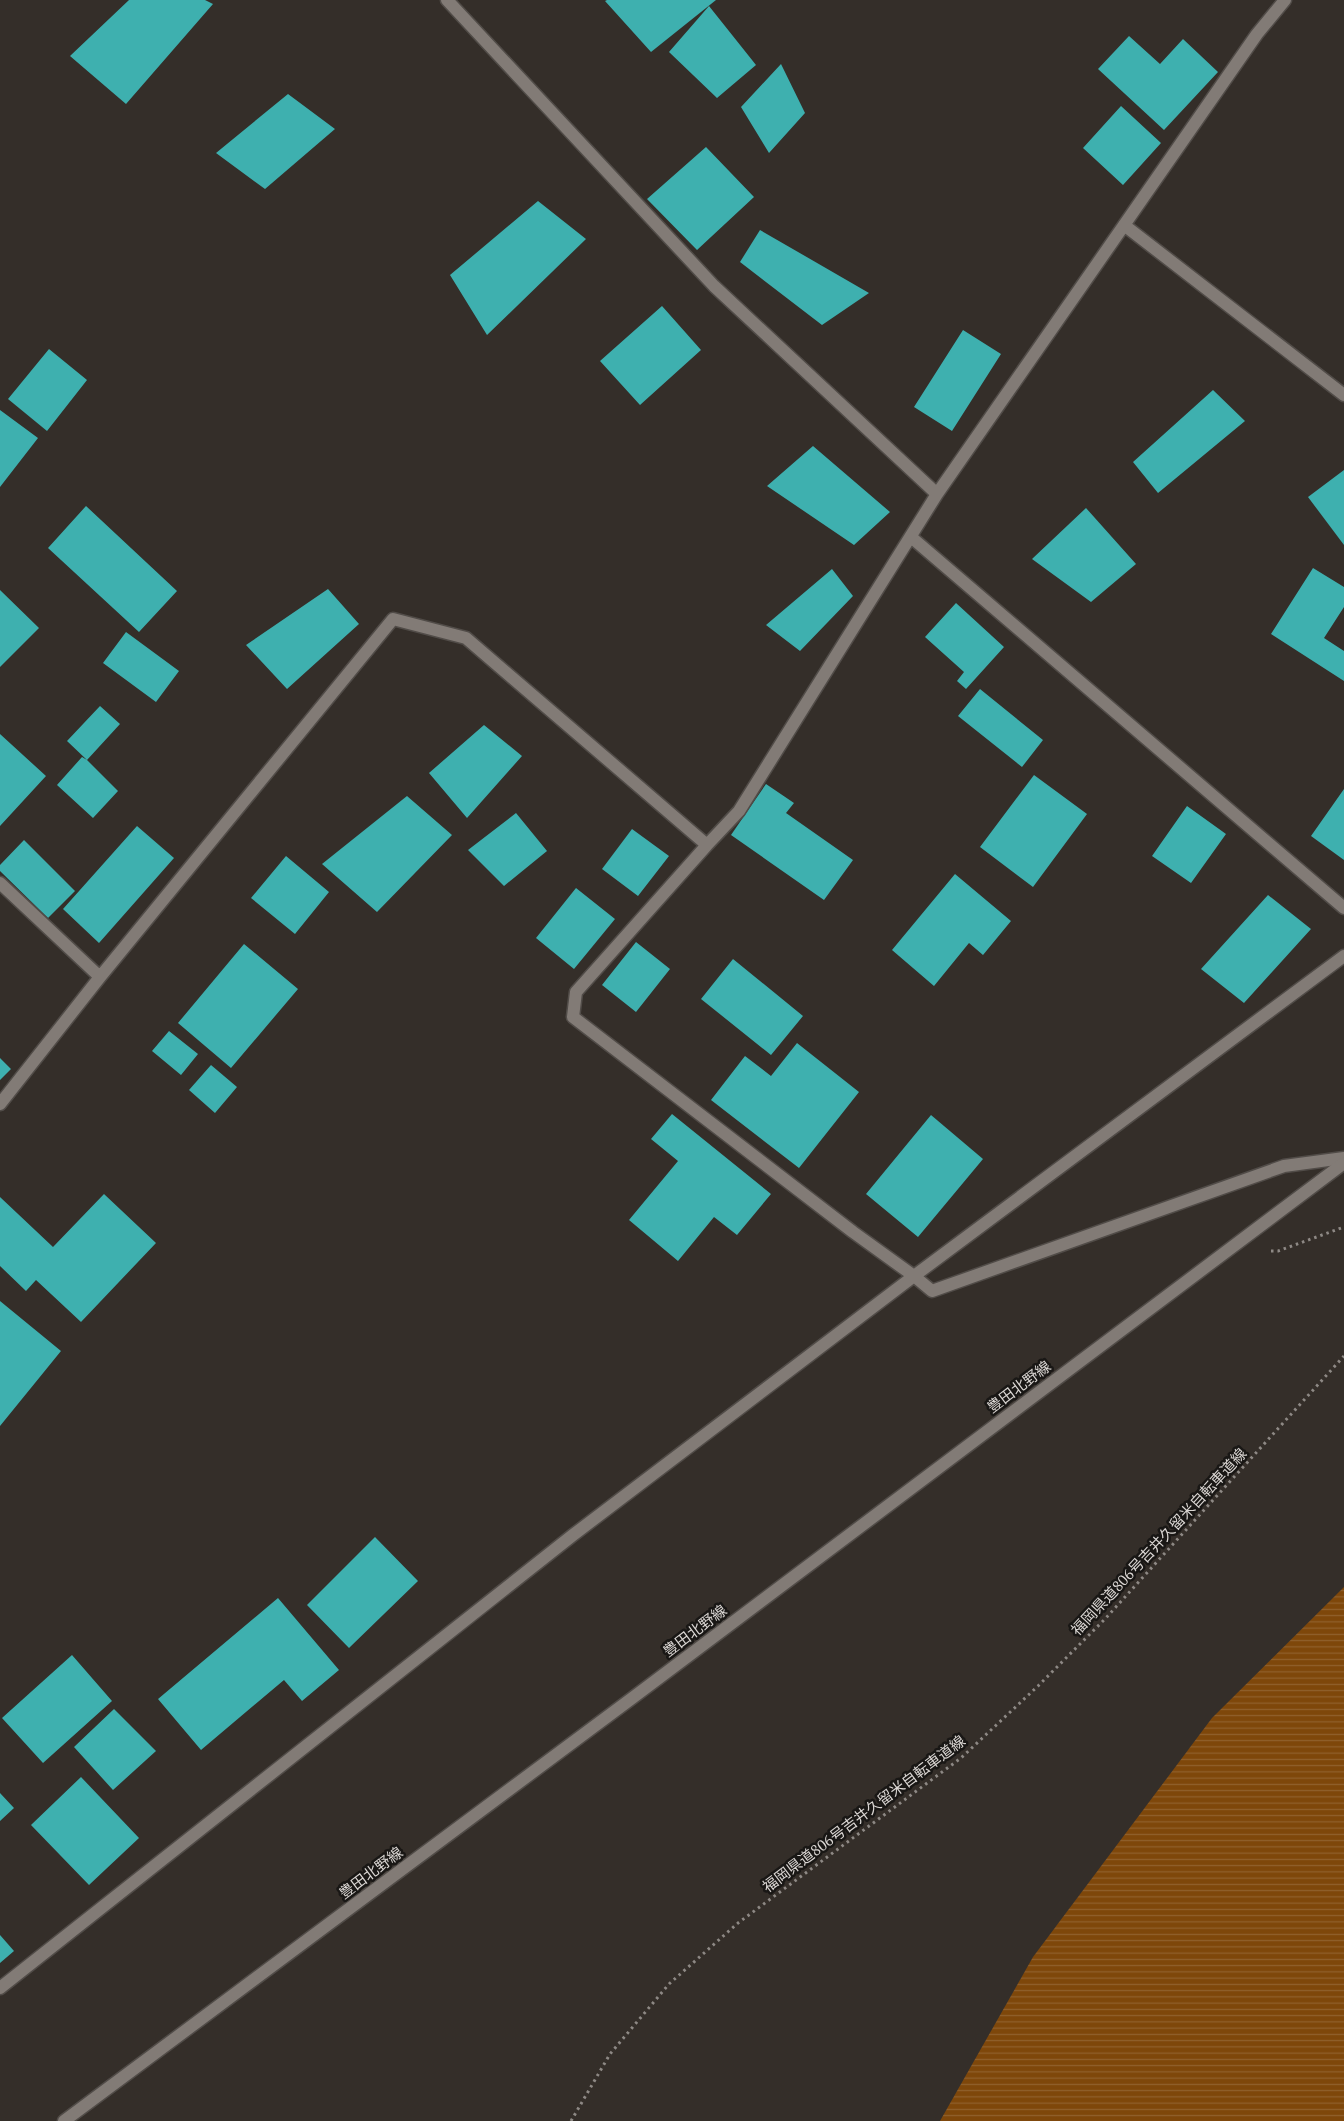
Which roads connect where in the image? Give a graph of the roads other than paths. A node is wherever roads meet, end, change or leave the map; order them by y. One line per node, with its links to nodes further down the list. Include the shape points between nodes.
1 (447, 0): 5 (street, via 714,286)
2 (1285, 0): 3 (street, via 1257,34)
3 (1124, 225): 4 (street); 5 (street)
4 (1344, 395)
5 (937, 494): 6 (street)
6 (911, 537): 7 (street, via 739,811); 9 (street)
7 (707, 845): 11 (street, via 466,638 393,618); 15 (street, via 576,992 572,1016)
8 (0, 883): 11 (street)
9 (1344, 908)
10 (1344, 956): 15 (street)
11 (100, 977): 12 (street)
12 (0, 1104)
13 (1344, 1158): 15 (street, via 1284,1166 932,1291)
14 (1344, 1163): 17 (street, 豊田北野線)
15 (914, 1276): 16 (street, via 573,1535)
16 (0, 1988)
17 (64, 2121)

